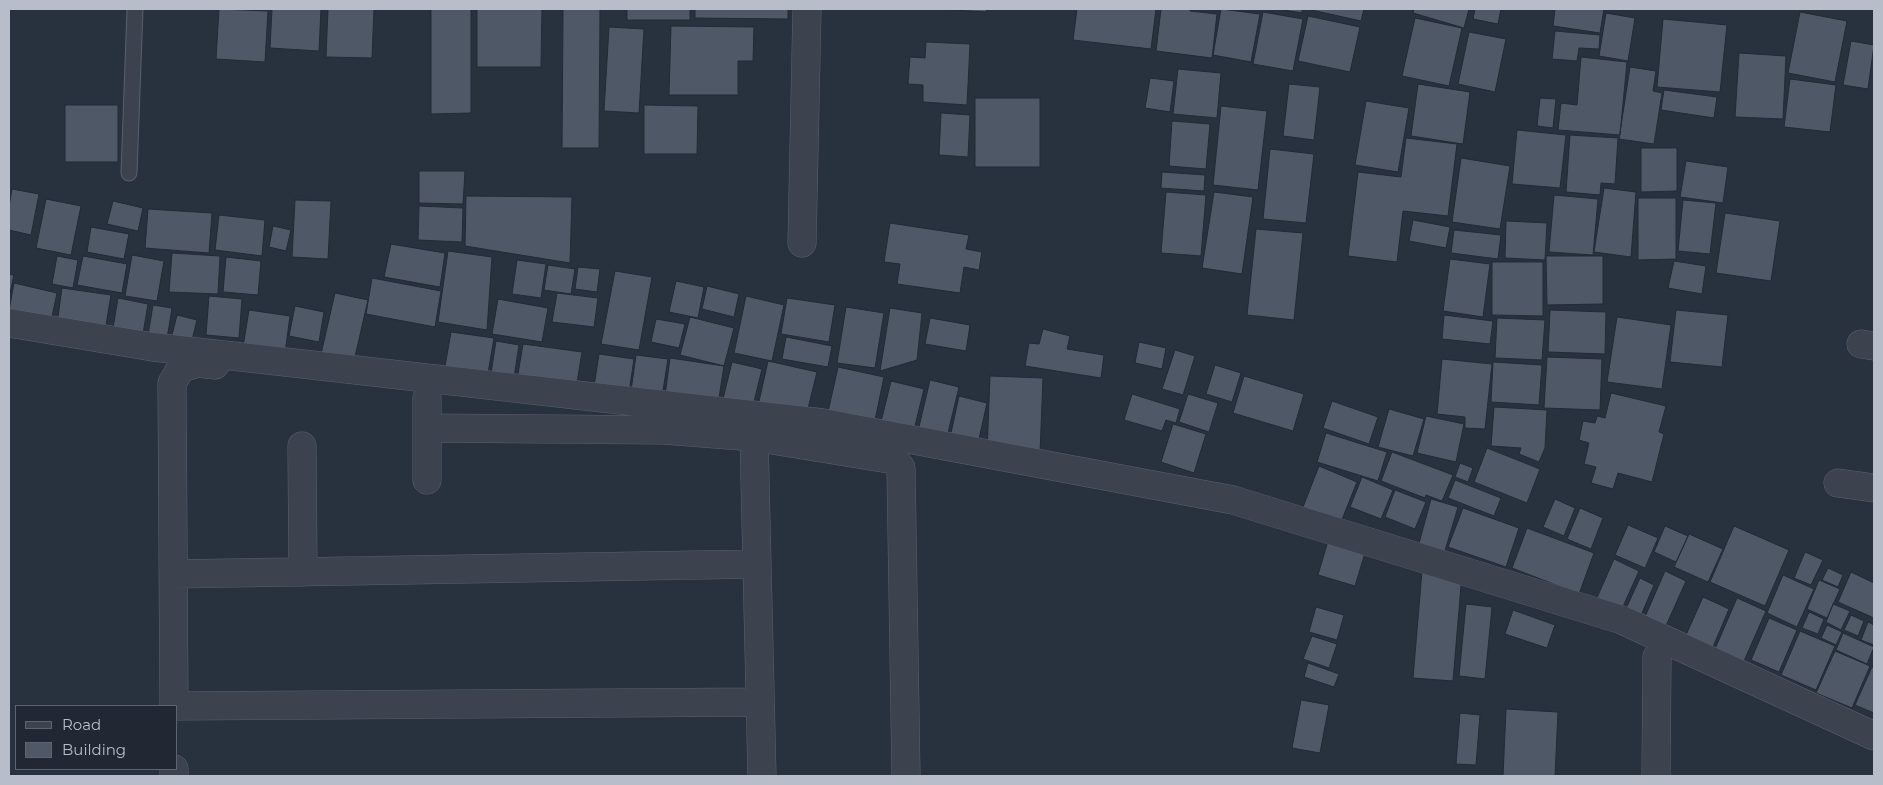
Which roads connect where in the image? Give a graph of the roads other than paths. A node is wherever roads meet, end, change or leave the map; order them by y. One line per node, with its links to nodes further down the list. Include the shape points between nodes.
1 (135, 9): 3 (lane)
2 (808, 9): 4 (street)
3 (129, 173)
4 (802, 242)
5 (9, 323): 21 (street, via 153,347 823,424 1233,500 1622,620)
6 (265, 372): 16 (street, via 198,363 181,368 172,382)
7 (427, 398): 8 (street)
8 (428, 428): 9 (street, via 664,430); 11 (street)
9 (754, 437): 14 (street); 23 (street, via 895,460 901,468)
10 (302, 446): 15 (street)
11 (427, 480)
12 (1838, 483): 13 (street)
13 (1874, 488)
14 (757, 564): 15 (street); 18 (street)
15 (303, 572): 16 (street)
16 (174, 574): 19 (street)
17 (1658, 657): 24 (street)
18 (760, 702): 20 (street); 22 (street)
19 (174, 705)
20 (178, 706)
21 (1874, 736)
22 (762, 776)
23 (906, 776)
24 (1656, 776)

